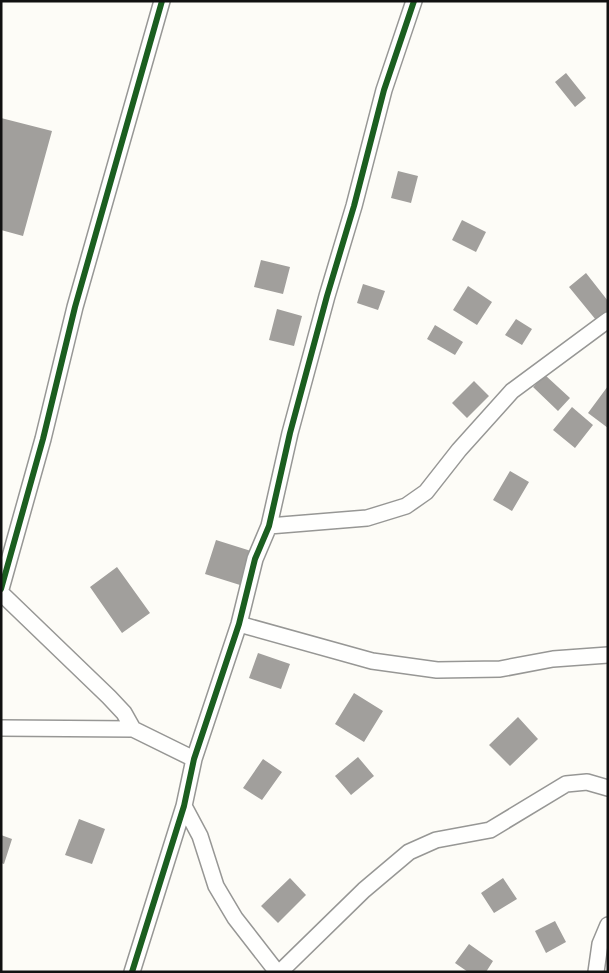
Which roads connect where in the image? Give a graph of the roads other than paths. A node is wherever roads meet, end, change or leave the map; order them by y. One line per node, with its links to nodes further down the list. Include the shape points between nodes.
1 (162, 1): 5 (street, via 75,307)
2 (414, 1): 4 (street, via 384,90 327,296)
3 (608, 320): 4 (street, via 512,391 426,492 406,506 367,518)
4 (269, 526): 6 (street, via 256,559)
5 (1, 591): 9 (street, via 109,697)
6 (239, 624): 7 (street, via 372,661 437,670 500,669 553,659); 10 (street)
7 (608, 655)
8 (1, 728): 9 (street)
9 (133, 729): 10 (street)
10 (194, 759): 12 (street)
11 (608, 788): 15 (street, via 586,782 566,784 490,830 436,840 409,852 364,890)
12 (184, 806): 14 (street); 15 (street, via 200,836 216,886 234,918)
13 (608, 925): 16 (street, via 600,944)
14 (132, 972)
15 (279, 972)
16 (596, 972)

